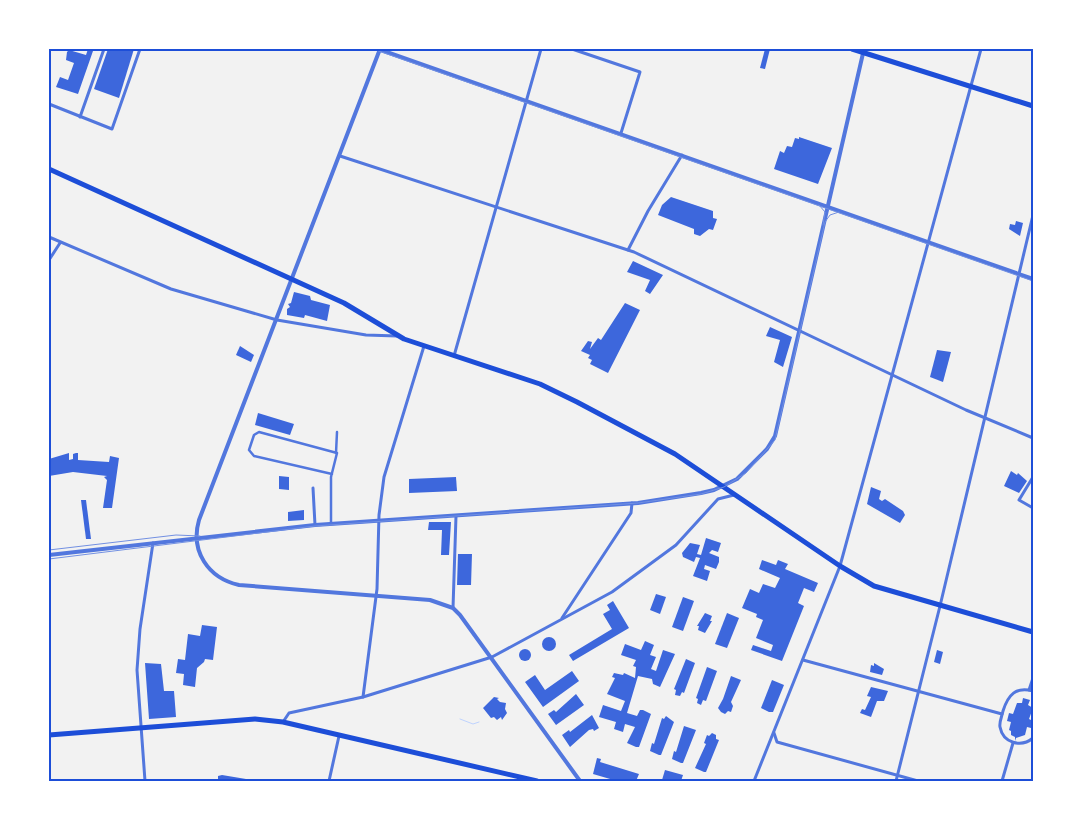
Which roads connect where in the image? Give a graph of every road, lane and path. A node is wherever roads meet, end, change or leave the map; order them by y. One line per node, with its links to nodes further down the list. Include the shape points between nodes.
1 (104, 49): 13 (street)
2 (140, 49): 13 (street, via 112,129)
3 (379, 49): 10 (street); 16 (street)
4 (541, 49): 10 (street)
5 (572, 49): 14 (street, via 640,72)
6 (852, 49): 8 (main road)
7 (981, 49): 9 (street)
8 (864, 50): 9 (main road); 19 (street)
9 (970, 86): 12 (main road); 22 (street)
10 (526, 100): 14 (street); 18 (street)
11 (49, 104): 13 (street)
12 (1033, 106)
13 (80, 117)
14 (621, 133): 15 (street)
15 (683, 155): 19 (street); 24 (street)
16 (340, 156): 18 (street); 28 (street)
17 (49, 169): 28 (main road)
18 (497, 206): 24 (street); 33 (street)
19 (828, 207): 22 (street); 30 (street)
20 (1033, 215): 26 (street)
21 (49, 237): 23 (street)
22 (928, 242): 26 (street); 34 (street)
23 (60, 243): 25 (street); 29 (street, via 172,289)
24 (628, 250): 30 (street)
25 (49, 260)
26 (1020, 274): 27 (street); 35 (street)
27 (1033, 279)
28 (292, 280): 29 (street); 31 (main road, via 344,303)
29 (277, 320): 31 (street, via 366,335); 50 (street, via 199,520)
30 (800, 332): 34 (street); 41 (street, via 774,439 745,472)
31 (397, 336): 32 (main road)
32 (424, 346): 33 (main road); 47 (street, via 384,478)
33 (454, 356): 41 (main road, via 543,385 675,454)
34 (893, 376): 35 (street); 53 (street)
35 (986, 419): 37 (street); 55 (street)
36 (337, 432): 38 (street)
37 (1033, 438)
38 (336, 453): 39 (street); 39 (street, via 259,432 254,435 249,450 254,456)
39 (332, 474): 48 (street)
40 (1033, 477): 45 (street, via 1019,500)
41 (723, 486): 43 (main road); 44 (street, via 701,493)
42 (313, 488): 49 (street)
43 (734, 495): 53 (main road); 57 (street, via 715,501 665,555 612,592)
44 (632, 503): 46 (street); 57 (street, via 631,513)
45 (1033, 508)
46 (456, 516): 47 (street); 56 (street)
47 (379, 522): 48 (street); 54 (street)
48 (331, 524): 49 (street)
49 (315, 525): 50 (street)
50 (195, 538): 51 (street); 54 (street, via 204,562 217,575 234,584)
51 (153, 543): 52 (street); 67 (street, via 138,648)
52 (49, 554)
53 (840, 566): 55 (main road, via 883,590); 60 (street)
54 (376, 597): 56 (street, via 430,600); 64 (street)
55 (940, 606): 58 (main road); 62 (street)
56 (453, 608): 59 (street)
57 (562, 619): 59 (street)
58 (1033, 632)
59 (492, 657): 64 (street); 77 (street)
60 (802, 660): 62 (street); 68 (street)
61 (1033, 678): 63 (street)
62 (919, 691): 65 (street); 73 (street)
63 (1031, 691): 65 (street, via 1018,690 1012,694)
64 (363, 697): 66 (street, via 289,713)
65 (1002, 714): 72 (street, via 1000,728)
66 (284, 722): 67 (main road, via 255,719); 69 (main road)
67 (141, 728): 70 (main road); 74 (street)
68 (774, 733): 73 (street, via 777,742); 78 (street)
69 (340, 734): 75 (street); 76 (main road)
70 (49, 735)
71 (1033, 738): 72 (street)
72 (1013, 743): 81 (street)
73 (897, 776): 79 (street); 80 (street)
74 (145, 781)
75 (329, 781)
76 (538, 781)
77 (580, 781)
78 (754, 781)
79 (896, 781)
80 (918, 781)
81 (1002, 781)

